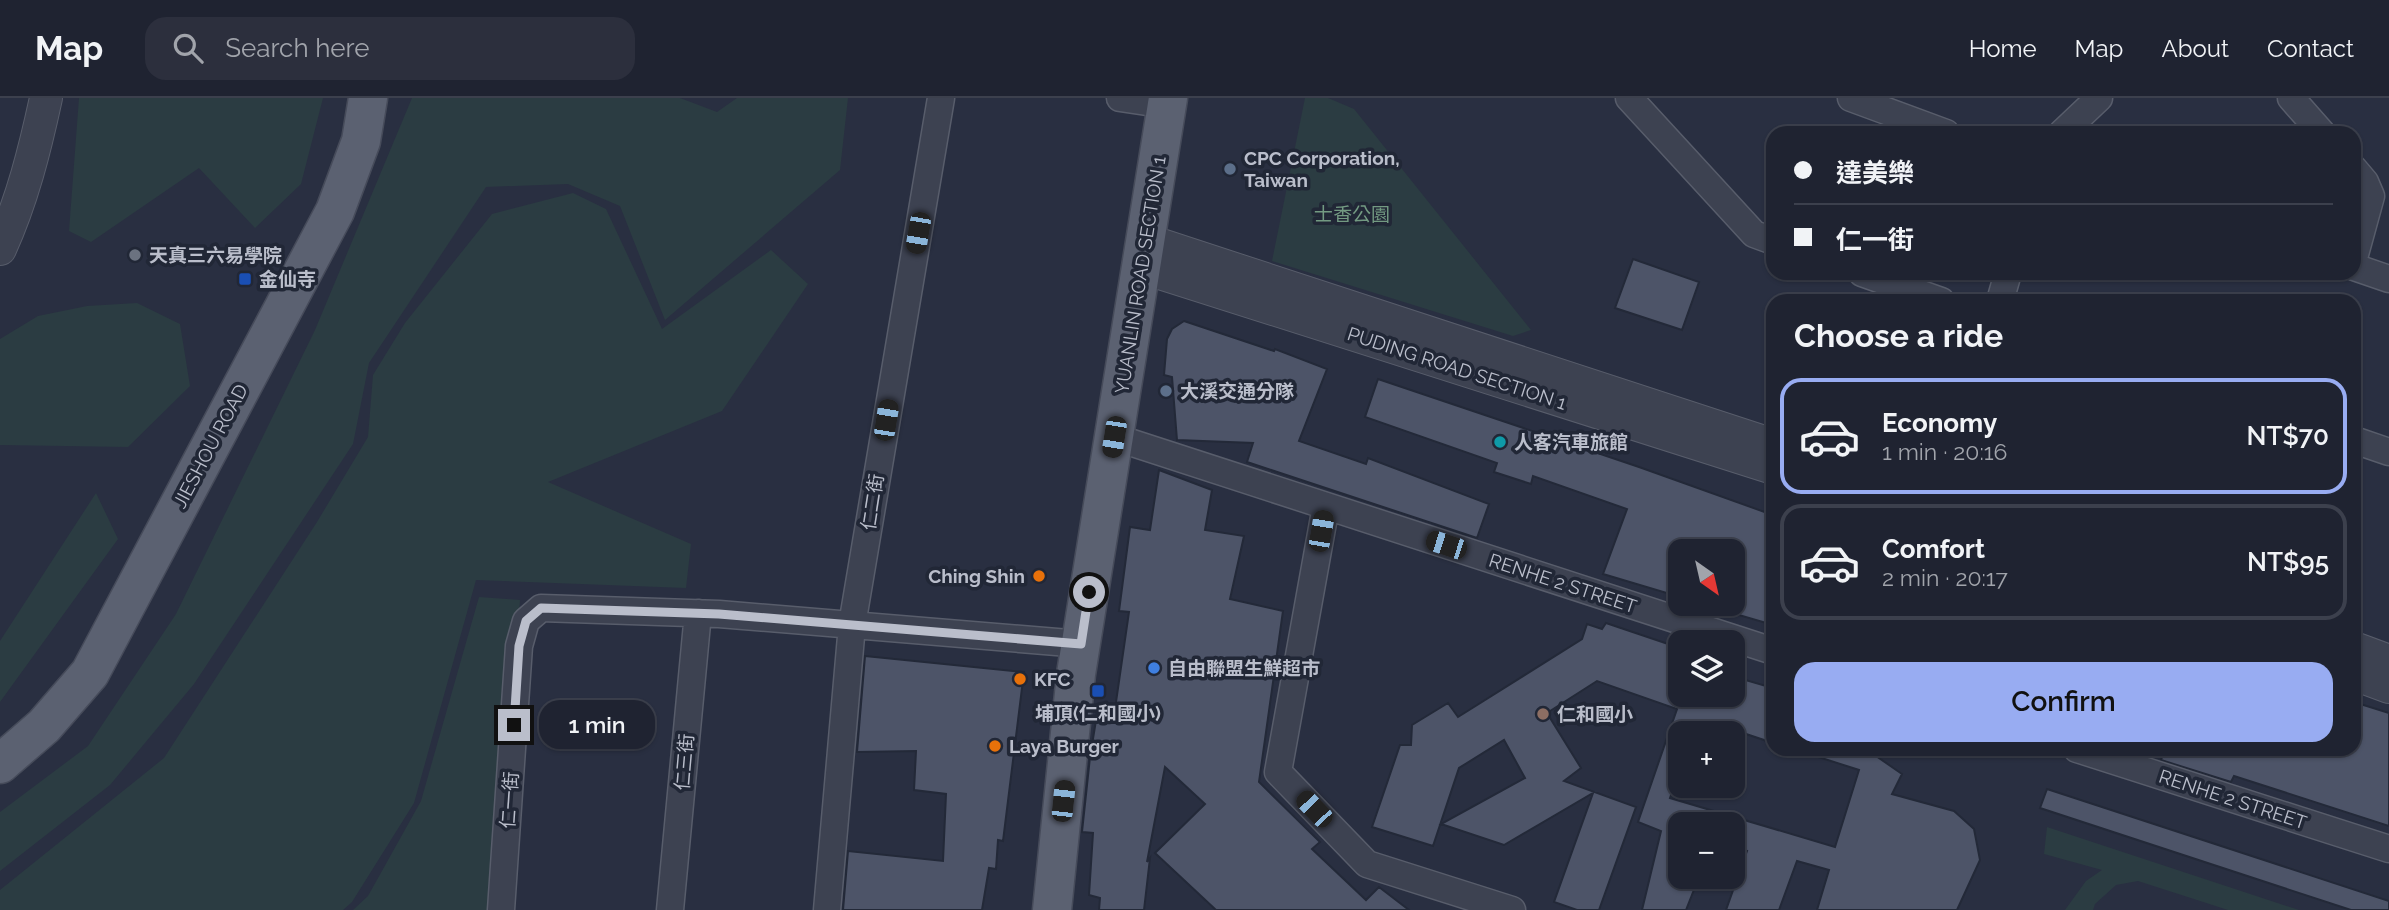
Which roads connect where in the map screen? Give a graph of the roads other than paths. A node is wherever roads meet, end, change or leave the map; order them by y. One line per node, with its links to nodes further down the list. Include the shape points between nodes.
1 (46, 98): 17 (street)
2 (349, 98): 37 (main road, JIESHOU ROAD, via 338,150 316,204 70,664)
3 (368, 98): 39 (main road, JIESHOU ROAD, via 360,141 335,211 90,673 44,726)
4 (941, 98): 30 (street, 仁二街)
5 (1120, 98): 10 (street)
6 (1629, 98): 16 (street, via 1754,234)
7 (1851, 98): 11 (street)
8 (2099, 98): 12 (street)
9 (2291, 98): 13 (street)
10 (1167, 101): 18 (main road, YUANLIN ROAD SECTION 1)
11 (1927, 126)
12 (2069, 126)
13 (2316, 126)
14 (2361, 177): 15 (street, via 2371,196)
15 (2361, 232)
16 (1766, 238)
17 (0, 249)
18 (1143, 254): 23 (main road, YUANLIN ROAD SECTION 1); 25 (street, PUDING ROAD SECTION 1); 27 (street, PUDING ROAD SECTION 1)
19 (2361, 269): 20 (street)
20 (2389, 279)
21 (1882, 280): 22 (street)
22 (1922, 294)
23 (1114, 437): 28 (street, RENHE 2 STREET); 31 (main road, YUANLIN ROAD SECTION 1)
24 (2361, 442): 26 (street)
25 (1766, 443)
26 (2389, 452)
27 (1766, 466)
28 (1326, 506): 32 (street, RENHE 2 STREET); 41 (street, via 1278,772 1367,864)
29 (698, 613): 30 (street, 仁一街); 42 (street, 仁一街, via 541,608 526,621 519,646); 43 (street, 仁三街)
30 (852, 625): 31 (street, 仁一街); 44 (street, 仁二街)
31 (1081, 644): 45 (main road, YUANLIN ROAD SECTION 1)
32 (1766, 649)
33 (2361, 651): 34 (street)
34 (2389, 661)
35 (2361, 677): 36 (street)
36 (2389, 687)
37 (0, 734)
38 (2099, 756): 40 (street, RENHE 2 STREET)
39 (0, 764)
40 (2389, 849)
41 (1494, 907)
42 (501, 910)
43 (670, 910)
44 (827, 910)
45 (1052, 910)

